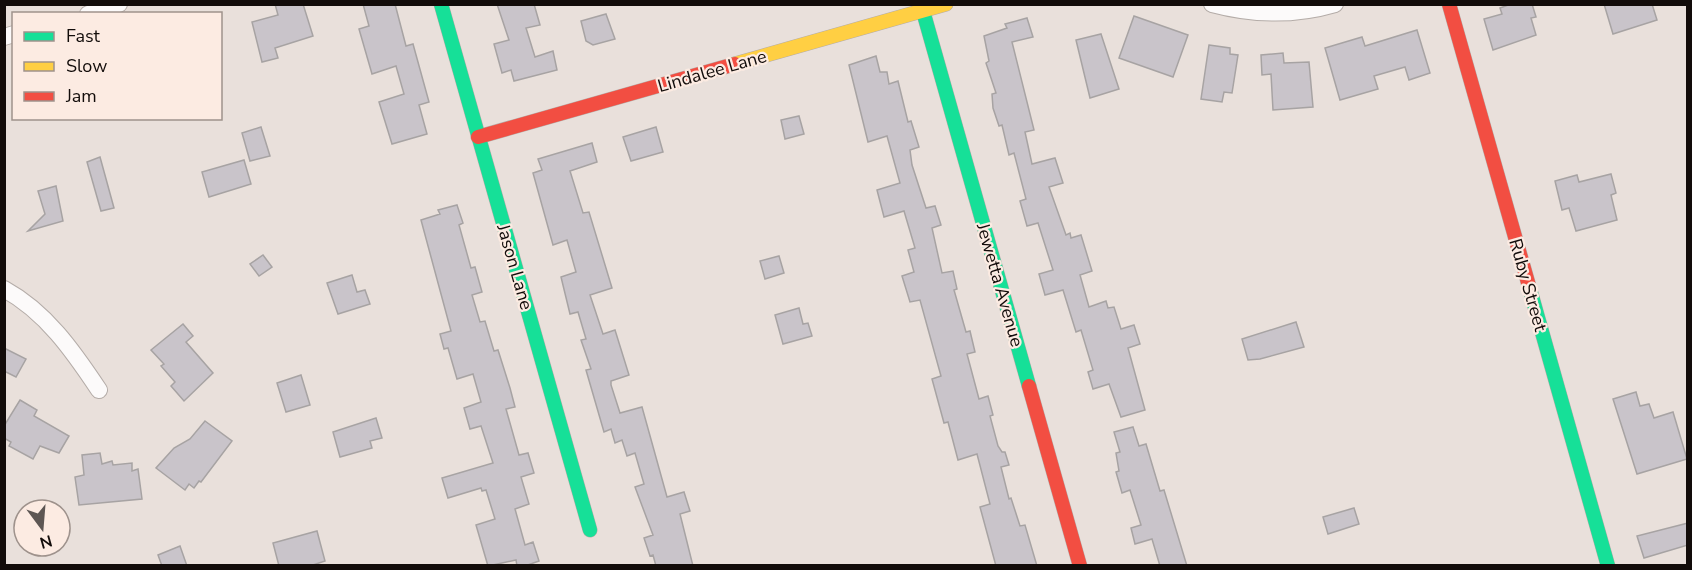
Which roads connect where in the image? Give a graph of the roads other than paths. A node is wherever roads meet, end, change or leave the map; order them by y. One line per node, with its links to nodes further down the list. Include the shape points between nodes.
1 (119, 4): 8 (street)
2 (441, 4): 9 (street, Jason Lane)
3 (946, 4): 7 (street, Lindalee Lane)
4 (1212, 4): 5 (street, via 1265,14)
5 (1335, 4)
6 (1449, 4): 14 (street, Ruby Street)
7 (922, 8): 9 (street, Lindalee Lane); 13 (street, Jewetta Avenue)
8 (94, 12)
9 (478, 137): 12 (street, Jason Lane)
10 (4, 289): 11 (street, via 34,309 57,332)
11 (99, 390)
12 (590, 530)
13 (1080, 566)
14 (1608, 566)

